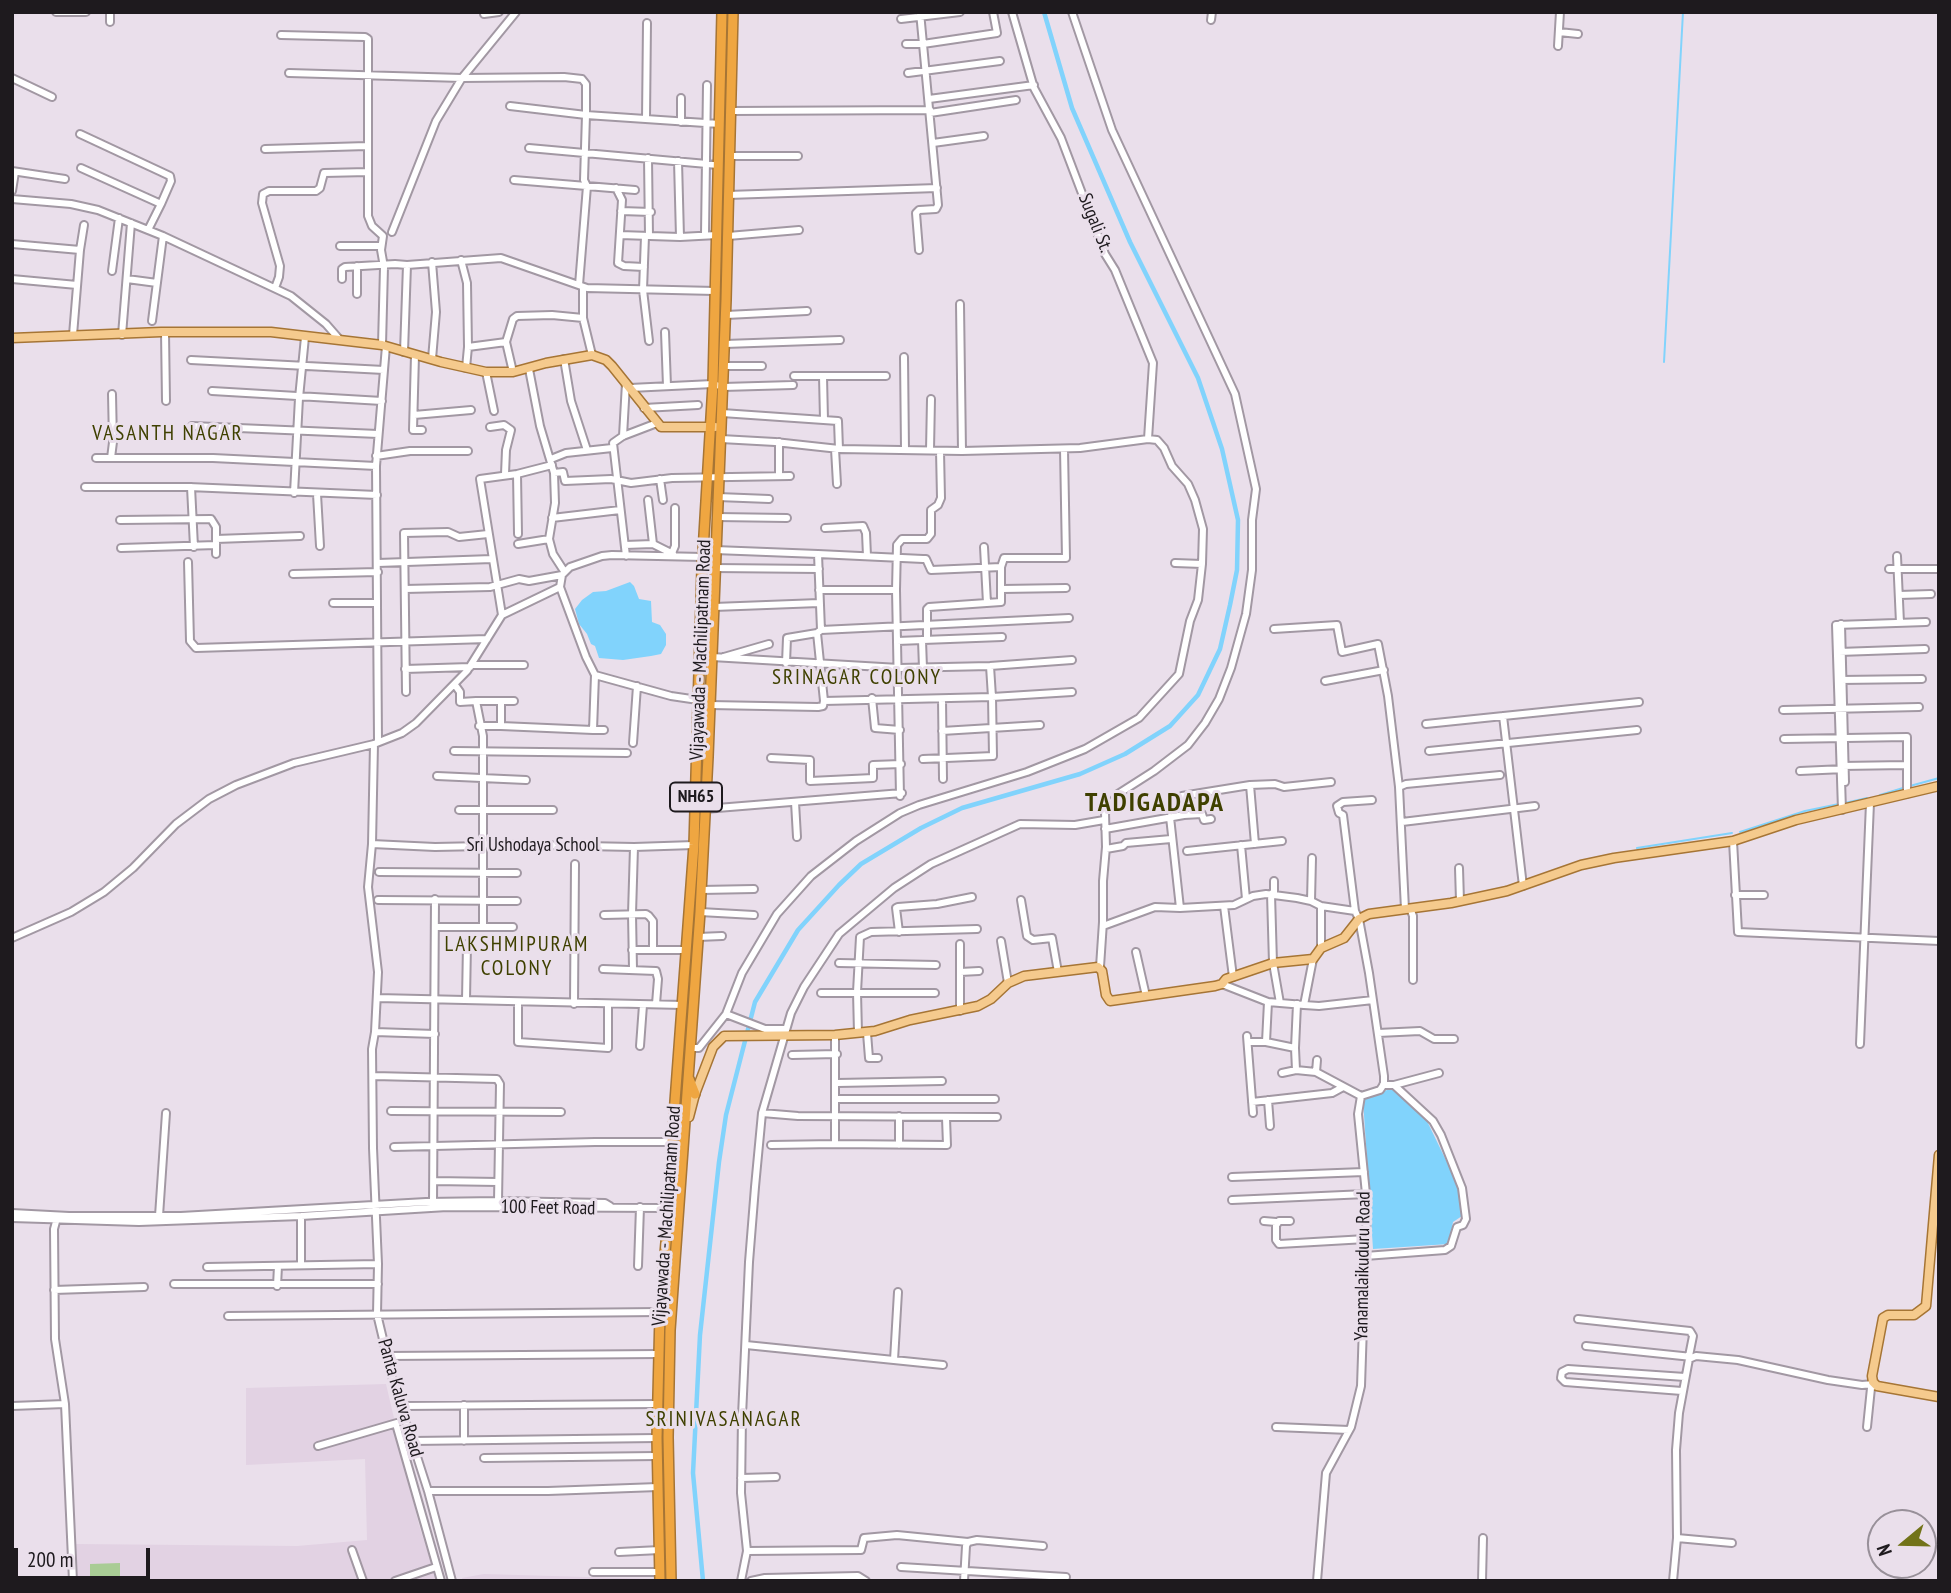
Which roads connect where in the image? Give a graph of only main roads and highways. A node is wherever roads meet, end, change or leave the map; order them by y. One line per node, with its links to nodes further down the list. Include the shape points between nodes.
1 (722, 12): 4 (highway, Vijayawada - Machilipatnam Road / NH65)
2 (733, 12): 5 (highway, Vijayawada - Machilipatnam Road / NH65)
3 (12, 338): 4 (main road, via 271,332 384,346 486,372 513,372 592,355 606,360 661,427)
4 (710, 427): 5 (main road); 10 (highway, Vijayawada - Machilipatnam Road / NH65, via 694,845 672,1142)
5 (722, 428): 7 (highway, Vijayawada - Machilipatnam Road / NH65, via 714,568 717,657 710,705)
6 (1939, 786): 8 (main road, via 1796,820 1733,841 1614,858 1460,901 1357,915 1344,938 1321,948 1313,959 1273,964 1222,984 1110,1001 1100,967 1024,976 985,1003 886,1029 835,1035 724,1036 713,1046)
7 (689, 1070): 8 (highway); 10 (highway, Vijayawada - Machilipatnam Road / NH65)
8 (695, 1094): 10 (main road, via 687,1132 683,1198)
9 (1939, 1155): 13 (main road, via 1925,1308 1916,1314 1883,1318 1873,1372 1874,1384)
10 (674, 1208): 11 (highway, Vijayawada - Machilipatnam Road / NH65); 12 (highway, Vijayawada - Machilipatnam Road / NH65)
11 (664, 1251): 12 (highway); 14 (highway, Vijayawada - Machilipatnam Road / NH65, via 657,1438)
12 (674, 1254): 15 (highway, Vijayawada - Machilipatnam Road / NH65, via 668,1437)
13 (1939, 1397)
14 (660, 1577)
15 (671, 1581)

